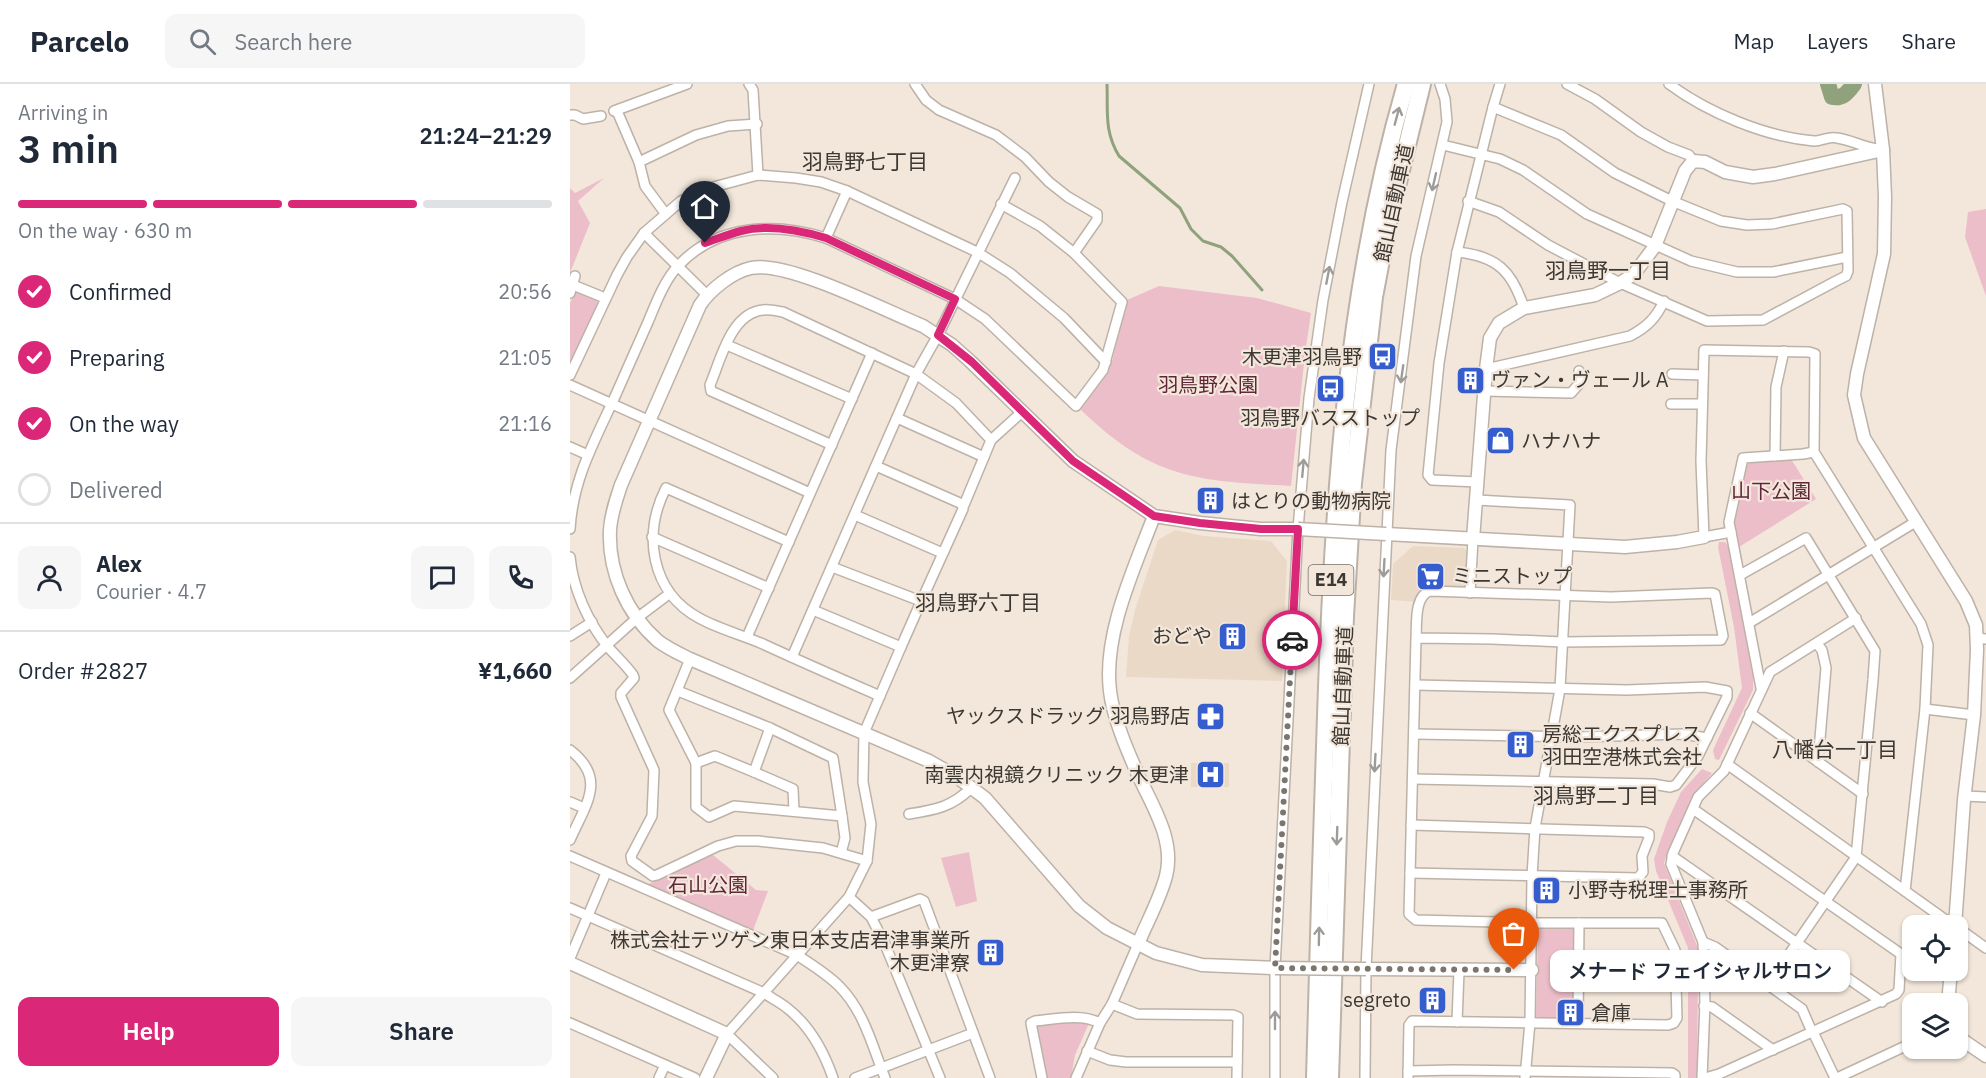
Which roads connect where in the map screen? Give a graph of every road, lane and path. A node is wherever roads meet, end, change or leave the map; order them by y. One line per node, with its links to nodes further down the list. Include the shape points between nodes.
1 (652, 84): 12 (street)
2 (687, 84): 12 (street)
3 (749, 84): 16 (street)
4 (915, 84): 34 (street, via 939,110 996,135 1049,182 1097,214 1097,220)
5 (1369, 84): 81 (street, one-way to 5, via 1309,398 1323,300)
6 (1440, 84): 17 (street, via 1447,122)
7 (1500, 84): 13 (street)
8 (1567, 84): 20 (street)
9 (1669, 84): 18 (street, via 1761,131 1818,141 1847,139)
10 (1875, 84): 18 (street)
11 (1413, 87): 219 (highway, 館山自動車道 / E14, one-way to 11, via 1329,618 1341,439 1372,220); 220 (highway, 館山自動車道 / E14, one-way to 220, via 1374,297 1353,483)
12 (657, 95): 21 (street, via 615,111)
13 (1492, 107): 19 (street); 26 (street, via 1561,135 1615,173)
14 (570, 115): 15 (street, via 583,119)
15 (601, 116)
16 (757, 124): 21 (street, via 728,126 696,135); 22 (street)
17 (1443, 145): 19 (street); 83 (street, one-way to 83, via 1416,256 1391,450)
18 (1883, 150): 20 (street, via 1753,177); 79 (street, via 1884,254 1854,395 1864,438)
19 (1481, 154): 25 (street); 31 (street, via 1524,170 1587,214)
20 (1693, 160): 26 (street)
21 (639, 162): 28 (street, via 645,186)
22 (758, 175): 24 (street, via 821,182); 28 (street, via 706,189)
23 (1015, 178): 27 (street)
24 (847, 191): 30 (street); 32 (street)
25 (1468, 201): 33 (street); 37 (street, via 1499,212 1548,245)
26 (1672, 201): 31 (street); 35 (street, via 1721,221 1747,225 1772,224 1843,209)
27 (1001, 204): 32 (street); 34 (street, via 1040,226)
28 (665, 213): 29 (street)
29 (644, 233): 36 (street); 40 (street)
30 (826, 238): 36 (street, via 776,228 742,230 705,243); 41 (street)
31 (1654, 246): 35 (street, via 1691,261 1737,272 1773,272); 37 (street, via 1634,274)
32 (977, 252): 41 (street); 48 (street, via 1055,310)
33 (1457, 252): 43 (street, via 1491,260 1508,274 1517,286); 72 (street, via 1439,363 1428,475 1432,480)
34 (1074, 253): 48 (street, via 1122,302)
35 (1847, 257): 42 (street, via 1846,276 1763,320 1707,321)
36 (677, 266): 39 (street); 58 (street, via 658,298)
37 (1620, 283): 42 (street); 43 (street, via 1595,295)
38 (573, 285): 40 (street)
39 (706, 295): 44 (street, via 749,268 777,268); 63 (street)
40 (605, 298): 53 (street)
41 (955, 299): 44 (street); 48 (street, via 985,319 1076,406)
42 (1664, 301): 49 (street, via 1646,328 1630,336)
43 (1524, 308): 49 (street, via 1499,323 1490,338)
44 (938, 335): 51 (street); 61 (street)
45 (727, 345): 47 (street, via 740,320 764,309 783,312); 57 (street); 65 (street, via 710,385 711,392)
46 (1784, 351): 54 (street, via 1704,350); 67 (street, via 1815,354); 69 (street, via 1776,387)
47 (872, 353): 51 (street); 57 (street)
48 (1106, 362)
49 (1486, 369): 56 (street)
50 (1579, 371): 56 (street, via 1579,384 1571,393)
51 (916, 374): 62 (street); 64 (street, via 956,403)
52 (1672, 374): 54 (street)
53 (570, 375)
54 (1703, 375): 60 (street)
55 (570, 384): 58 (street)
56 (1485, 391): 72 (street)
57 (852, 399): 65 (street)
58 (612, 404): 63 (street); 68 (street)
59 (1671, 404): 60 (street)
60 (1702, 404): 85 (street)
61 (1022, 412): 64 (street); 78 (street, via 1073,461)
62 (897, 418): 70 (street); 71 (street)
63 (649, 421): 73 (street); 101 (street, via 621,485 610,531 617,580)
64 (991, 440): 70 (street)
65 (832, 444): 73 (street)
66 (570, 447): 68 (street)
67 (1814, 452): 69 (street); 89 (street)
68 (588, 456): 76 (street)
69 (1775, 456): 82 (street, via 1743,458 1730,512)
70 (984, 457): 75 (street)
71 (876, 466): 75 (street); 77 (street)
72 (1478, 482): 74 (street)
73 (810, 493): 87 (street)
74 (1476, 500): 86 (street); 88 (street, via 1570,505)
75 (964, 505): 90 (street)
76 (571, 506): 80 (street)
77 (855, 515): 90 (street); 92 (street)
78 (1154, 516): 81 (street, via 1261,529); 170 (street, via 1122,605 1109,673 1114,711 1167,846 1166,876)
79 (1917, 521): 89 (street); 108 (street, via 1971,612)
80 (570, 529)
81 (1298, 529): 83 (street, bridge); 176 (street)
82 (1731, 532): 85 (street); 93 (street)
83 (1386, 534): 86 (street); 177 (street, one-way to 177)
84 (652, 537): 87 (street, via 658,503 666,488); 95 (street); 97 (street, via 656,566)
85 (1704, 537): 88 (street, via 1625,547)
86 (1473, 539): 88 (street); 96 (street)
87 (789, 542): 95 (street)
88 (1568, 544): 98 (street)
89 (1874, 548): 94 (street); 121 (street, via 1922,624 1928,645)
90 (944, 551): 99 (street)
91 (570, 557): 103 (street, via 572,578)
92 (832, 567): 99 (street); 100 (street)
93 (1740, 575): 94 (street, via 1806,538); 104 (street)
94 (1830, 575): 102 (street); 104 (street)
95 (769, 588): 106 (street)
96 (1470, 593): 98 (street); 107 (street, via 1425,593 1420,598)
97 (669, 594): 101 (street); 106 (street, via 699,618)
98 (1565, 596): 109 (street); 109 (street, via 1712,593 1723,636 1721,640)
99 (920, 604): 112 (street)
100 (813, 610): 112 (street); 113 (street)
101 (637, 618): 111 (street); 114 (street, via 659,642)
102 (1857, 618): 110 (street); 137 (street, via 1875,651)
103 (592, 622): 105 (street); 111 (street)
104 (1749, 623): 117 (street)
105 (570, 636)
106 (747, 637): 113 (street)
107 (1416, 638): 109 (street); 116 (street)
108 (1981, 638): 123 (street)
109 (1563, 642): 118 (street)
110 (1817, 644): 117 (street, via 1770,672); 130 (street, via 1826,668)
111 (608, 646): 115 (street); 149 (street, via 633,675 621,697 654,770 652,816 632,861 653,876 736,841)
112 (901, 647): 120 (street)
113 (792, 657): 120 (street)
114 (690, 659): 119 (street); 125 (street)
115 (570, 678)
116 (1415, 685): 118 (street); 126 (street)
117 (1761, 688): 122 (street)
118 (1560, 689): 127 (street); 128 (street, via 1719,688 1727,691 1727,697)
119 (678, 691): 124 (street); 131 (street, via 669,710)
120 (880, 696): 125 (street)
121 (1925, 709): 123 (street); 157 (street)
122 (1750, 713): 130 (street); 132 (street)
123 (1974, 715): 138 (street)
124 (770, 728): 133 (street); 145 (street, via 833,758)
125 (864, 733): 136 (street, via 929,761); 153 (street, via 863,782 871,824)
126 (1414, 734): 127 (street); 134 (street)
127 (1552, 735): 128 (street, via 1683,734); 135 (street)
128 (1707, 738): 135 (street, via 1698,756 1676,785 1670,787)
129 (570, 750): 141 (street, via 591,775 592,788)
130 (1818, 762): 137 (street)
131 (696, 763): 133 (street, via 715,756); 143 (street, via 696,807 708,817 734,806)
132 (1727, 764): 142 (street, via 1698,797); 152 (street)
133 (754, 772): 143 (street, via 793,789)
134 (1413, 779): 135 (street); 146 (street)
135 (1542, 781): 147 (street)
136 (971, 788): 144 (street, via 947,806); 170 (street, via 985,798 1079,906 1107,928)
137 (1863, 794): 152 (street)
138 (1965, 795): 139 (street); 162 (street)
139 (1986, 797)
140 (570, 802): 141 (street)
141 (584, 808): 148 (street)
142 (1693, 809): 151 (street); 159 (street)
143 (795, 811): 145 (street)
144 (909, 814)
145 (842, 816): 149 (street, via 845,838)
146 (1411, 825): 147 (street); 155 (street)
147 (1535, 828): 156 (street); 156 (street, via 1644,832 1649,838 1642,856 1643,872 1638,878)
148 (570, 840)
149 (841, 853): 153 (street)
150 (570, 856): 154 (street)
151 (1672, 856): 168 (street, via 1671,864); 169 (street)
152 (1856, 856): 157 (street); 159 (street)
153 (867, 861): 158 (street)
154 (606, 873): 163 (street); 172 (street)
155 (1410, 873): 156 (street); 165 (street, via 1412,918)
156 (1532, 876): 165 (street)
157 (1905, 891): 161 (street)
158 (849, 897): 164 (street); 172 (street)
159 (1826, 901): 169 (street); 175 (street, via 1895,949)
160 (570, 908): 163 (street)
161 (1940, 915)
162 (1957, 915)
163 (587, 916): 173 (street); 183 (street)
164 (871, 917): 193 (street, via 920,899 924,901); 197 (street)
165 (1532, 923): 166 (street); 179 (street)
166 (1579, 923): 180 (street); 181 (street, via 1662,922 1675,950)
167 (1968, 935): 171 (street)
168 (1703, 942): 182 (street); 186 (street)
169 (1797, 942): 182 (street); 184 (street)
170 (1138, 944): 176 (street, via 1202,965); 185 (street)
171 (1986, 948)
172 (797, 955): 183 (street); 203 (street, via 837,984 851,1000 865,1024)
173 (570, 958)
174 (570, 963): 194 (street)
175 (1901, 964): 184 (street, via 1899,990)
176 (1275, 968): 177 (street, bridge); 218 (street, one-way to 176)
177 (1365, 969): 178 (street); 221 (street)
178 (1459, 970): 179 (street); 187 (street)
179 (1532, 970): 188 (street)
180 (1578, 972): 181 (street); 191 (street)
181 (1676, 972): 191 (street, via 1674,1023)
182 (1768, 985): 192 (street, via 1802,1009)
183 (764, 993): 194 (street); 210 (street, via 788,1008 809,1031)
184 (1882, 1002): 192 (street)
185 (1112, 1004): 190 (street); 201 (street, via 1137,1014 1238,1017)
186 (1704, 1006): 198 (street, via 1712,1006); 223 (street)
187 (1457, 1022): 188 (street); 204 (street, via 1409,1023)
188 (1530, 1022): 191 (street); 205 (street)
189 (570, 1023): 202 (street)
190 (1100, 1023): 199 (street); 215 (street, via 1079,1018 1031,1023)
191 (1578, 1023)
192 (1813, 1032): 198 (street); 224 (street)
193 (973, 1033): 197 (street); 214 (street)
194 (728, 1034): 208 (street); 209 (street)
195 (1968, 1044): 200 (street)
196 (1902, 1048): 224 (street)
197 (929, 1050): 203 (street); 213 (street)
198 (1773, 1050): 223 (street)
199 (1087, 1051): 201 (street, via 1126,1062); 216 (street)
200 (1986, 1056)
201 (1237, 1062): 217 (street)
202 (665, 1065): 206 (street); 207 (street)
203 (881, 1068): 211 (street); 212 (street)
204 (1408, 1075): 205 (street, via 1454,1070)
205 (1525, 1075): 222 (street, via 1672,1073)
206 (658, 1078)
207 (695, 1078)
208 (706, 1078)
209 (773, 1078)
210 (833, 1078)
211 (855, 1078)
212 (885, 1078)
213 (940, 1078)
214 (990, 1078)
215 (1042, 1078)
216 (1076, 1078)
217 (1237, 1078)
218 (1275, 1078)
219 (1315, 1078)
220 (1330, 1078)
221 (1365, 1078)
222 (1675, 1078)
223 (1704, 1078)
224 (1836, 1078)

